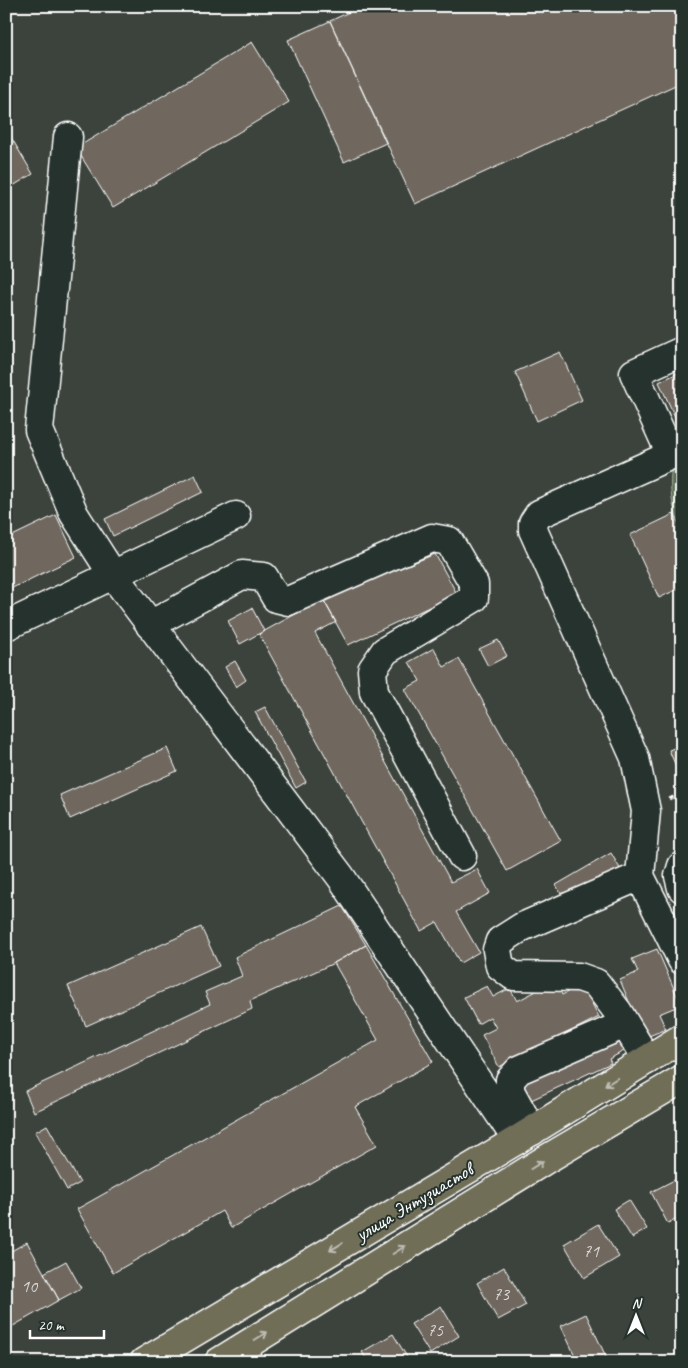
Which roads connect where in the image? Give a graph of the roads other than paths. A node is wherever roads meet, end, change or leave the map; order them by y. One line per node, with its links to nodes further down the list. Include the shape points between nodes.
1 (68, 136): 5 (lane, via 39,430 74,514)
2 (682, 351): 3 (lane, via 634,373)
3 (677, 452): 10 (lane, via 539,514 533,523 533,530 635,758 646,811)
4 (236, 516): 5 (lane)
5 (113, 575): 6 (lane); 7 (lane)
6 (150, 625): 8 (lane, via 242,575 264,577 276,598 288,601 432,538 449,541 474,584 474,598 385,651 372,670 374,692); 17 (lane, via 341,877)
7 (6, 626)
8 (462, 856)
9 (682, 866): 11 (lane, via 679,876)
10 (640, 876): 12 (lane); 13 (lane, via 522,928 500,940 497,950 500,966 513,976 579,977 596,984)
11 (682, 888)
12 (682, 960)
13 (625, 1024): 15 (lane); 17 (lane, via 519,1070 510,1080 510,1091)
14 (682, 1038): 15 (main road, улица Энтузиастов)
15 (647, 1060): 17 (main road, улица Энтузиастов, one-way to 17)
16 (682, 1079): 19 (main road, улица Энтузиастов, one-way to 16)
17 (524, 1136): 18 (main road, улица Энтузиастов, one-way to 18)
18 (144, 1362)
19 (219, 1362)

